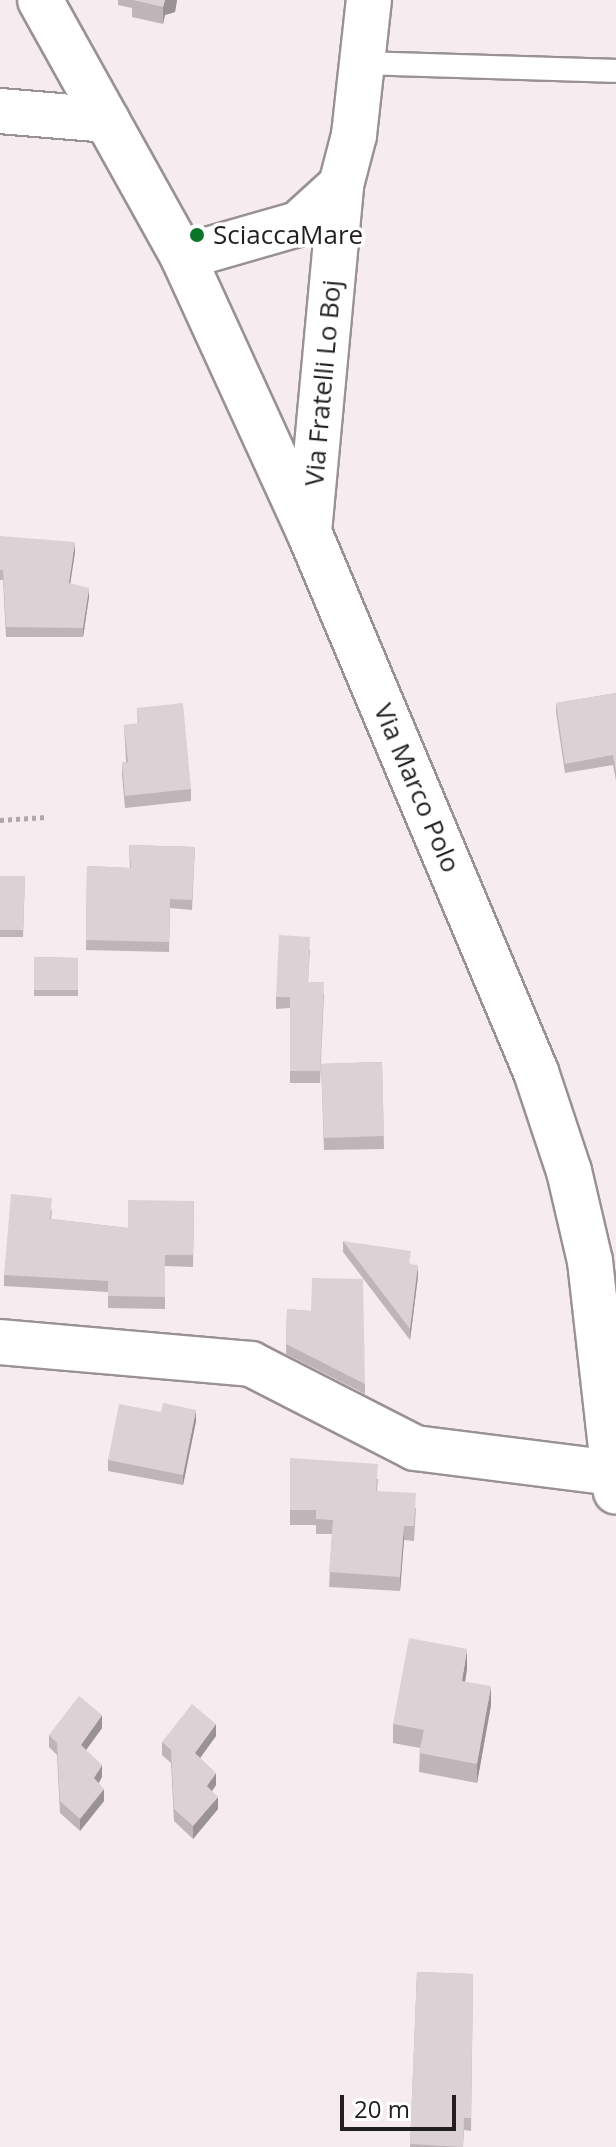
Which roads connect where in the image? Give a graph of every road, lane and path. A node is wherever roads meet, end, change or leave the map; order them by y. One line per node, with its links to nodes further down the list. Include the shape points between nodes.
1 (40, 0): 6 (street, Via Marco Polo)
2 (369, 0): 3 (street, Via Fratelli Lo Boj)
3 (364, 63): 4 (lane); 7 (street, Via Fratelli Lo Boj)
4 (616, 71)
5 (0, 111): 6 (street)
6 (107, 120): 8 (street, Via Marco Polo)
7 (341, 185): 8 (street, via 298,224); 9 (street, Via Fratelli Lo Boj)
8 (183, 257): 9 (street, Via Marco Polo)
9 (309, 532): 13 (street, Via Marco Polo, via 536,1072 569,1171 590,1261)
10 (46, 817): 11 (path)
11 (0, 820)
12 (0, 1342): 13 (street, via 251,1364 415,1448)
13 (615, 1483)

